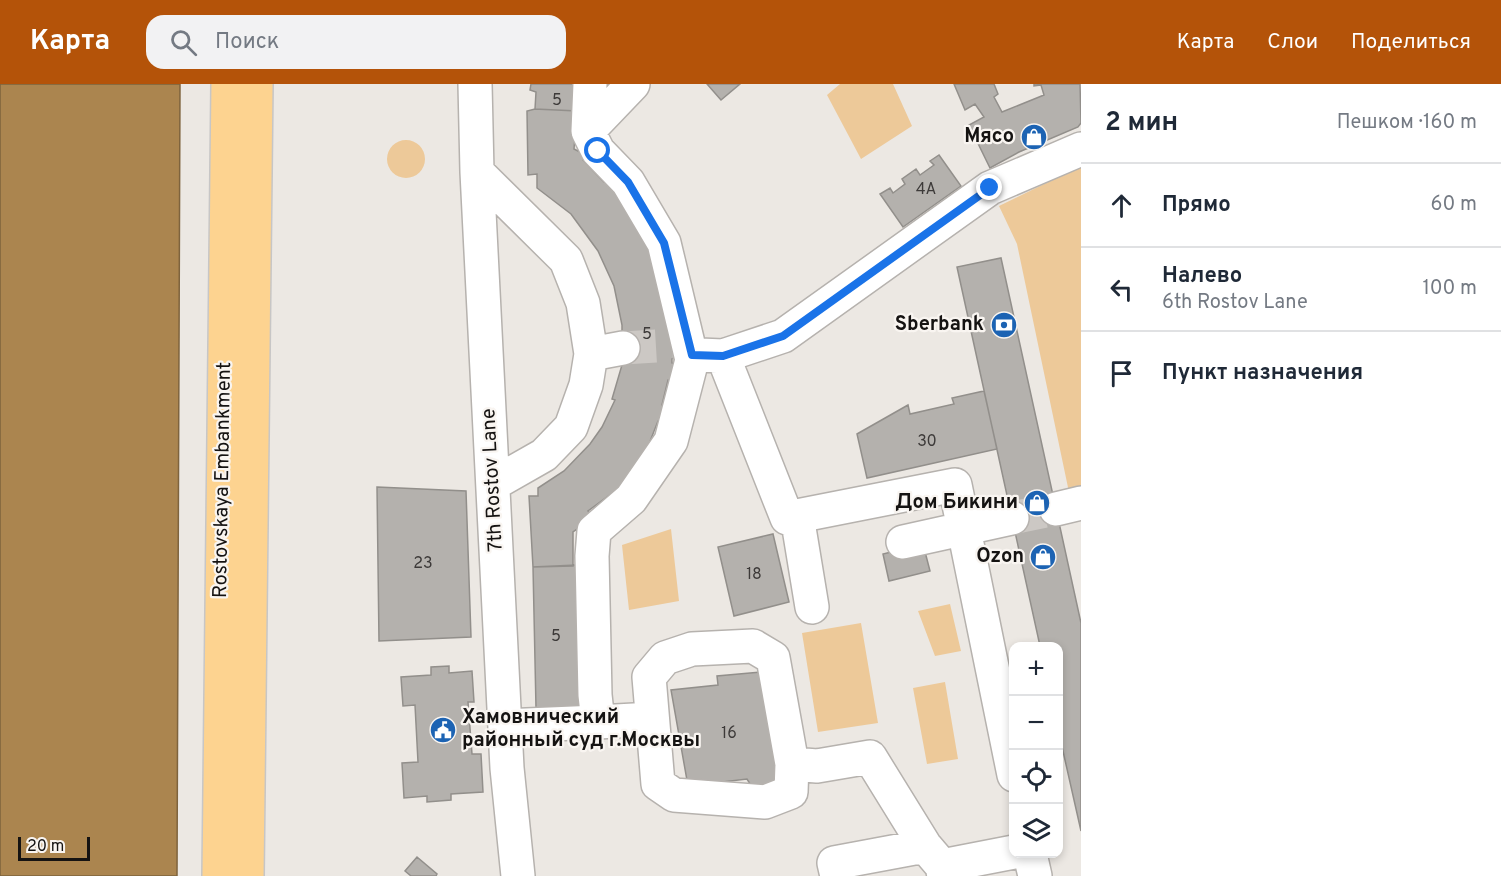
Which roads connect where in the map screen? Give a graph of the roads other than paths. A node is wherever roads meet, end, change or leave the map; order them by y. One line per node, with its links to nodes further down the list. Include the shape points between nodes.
1 (228, 84): 26 (main road, Rostovskaya Embankment)
2 (256, 84): 27 (main road, Rostovskaya Embankment)
3 (475, 84): 8 (street, 7th Rostov Lane)
4 (590, 84): 6 (street)
5 (633, 84): 6 (street)
6 (588, 131): 10 (street, via 598,151 628,182 664,243)
7 (1081, 149): 10 (street, via 990,188 783,336)
8 (477, 172): 11 (street, via 566,260 583,303); 12 (street, 7th Rostov Lane)
9 (623, 348): 11 (street)
10 (694, 350): 13 (street, via 787,518); 19 (street, via 671,441 631,499 594,531)
11 (591, 354): 12 (street, via 586,385 571,426 544,455)
12 (493, 484): 20 (street, 7th Rostov Lane)
13 (797, 516): 15 (street, via 955,485); 17 (street)
14 (1012, 518): 15 (street)
15 (965, 528): 16 (street); 21 (street)
16 (903, 542)
17 (812, 607)
18 (652, 719): 19 (street); 22 (street, via 658,784 674,795 765,802 791,792); 22 (street, via 649,677 665,658 692,649 753,646 773,658)
19 (598, 722): 20 (street)
20 (505, 726): 28 (street, 7th Rostov Lane)
21 (1009, 750)
22 (792, 764): 25 (street, via 817,766 870,757)
23 (1009, 853): 25 (street)
24 (1031, 858): 30 (street)
25 (937, 863): 29 (street, via 834,863)
26 (219, 876)
27 (247, 876)
28 (518, 876)
29 (837, 876)
30 (1035, 876)

